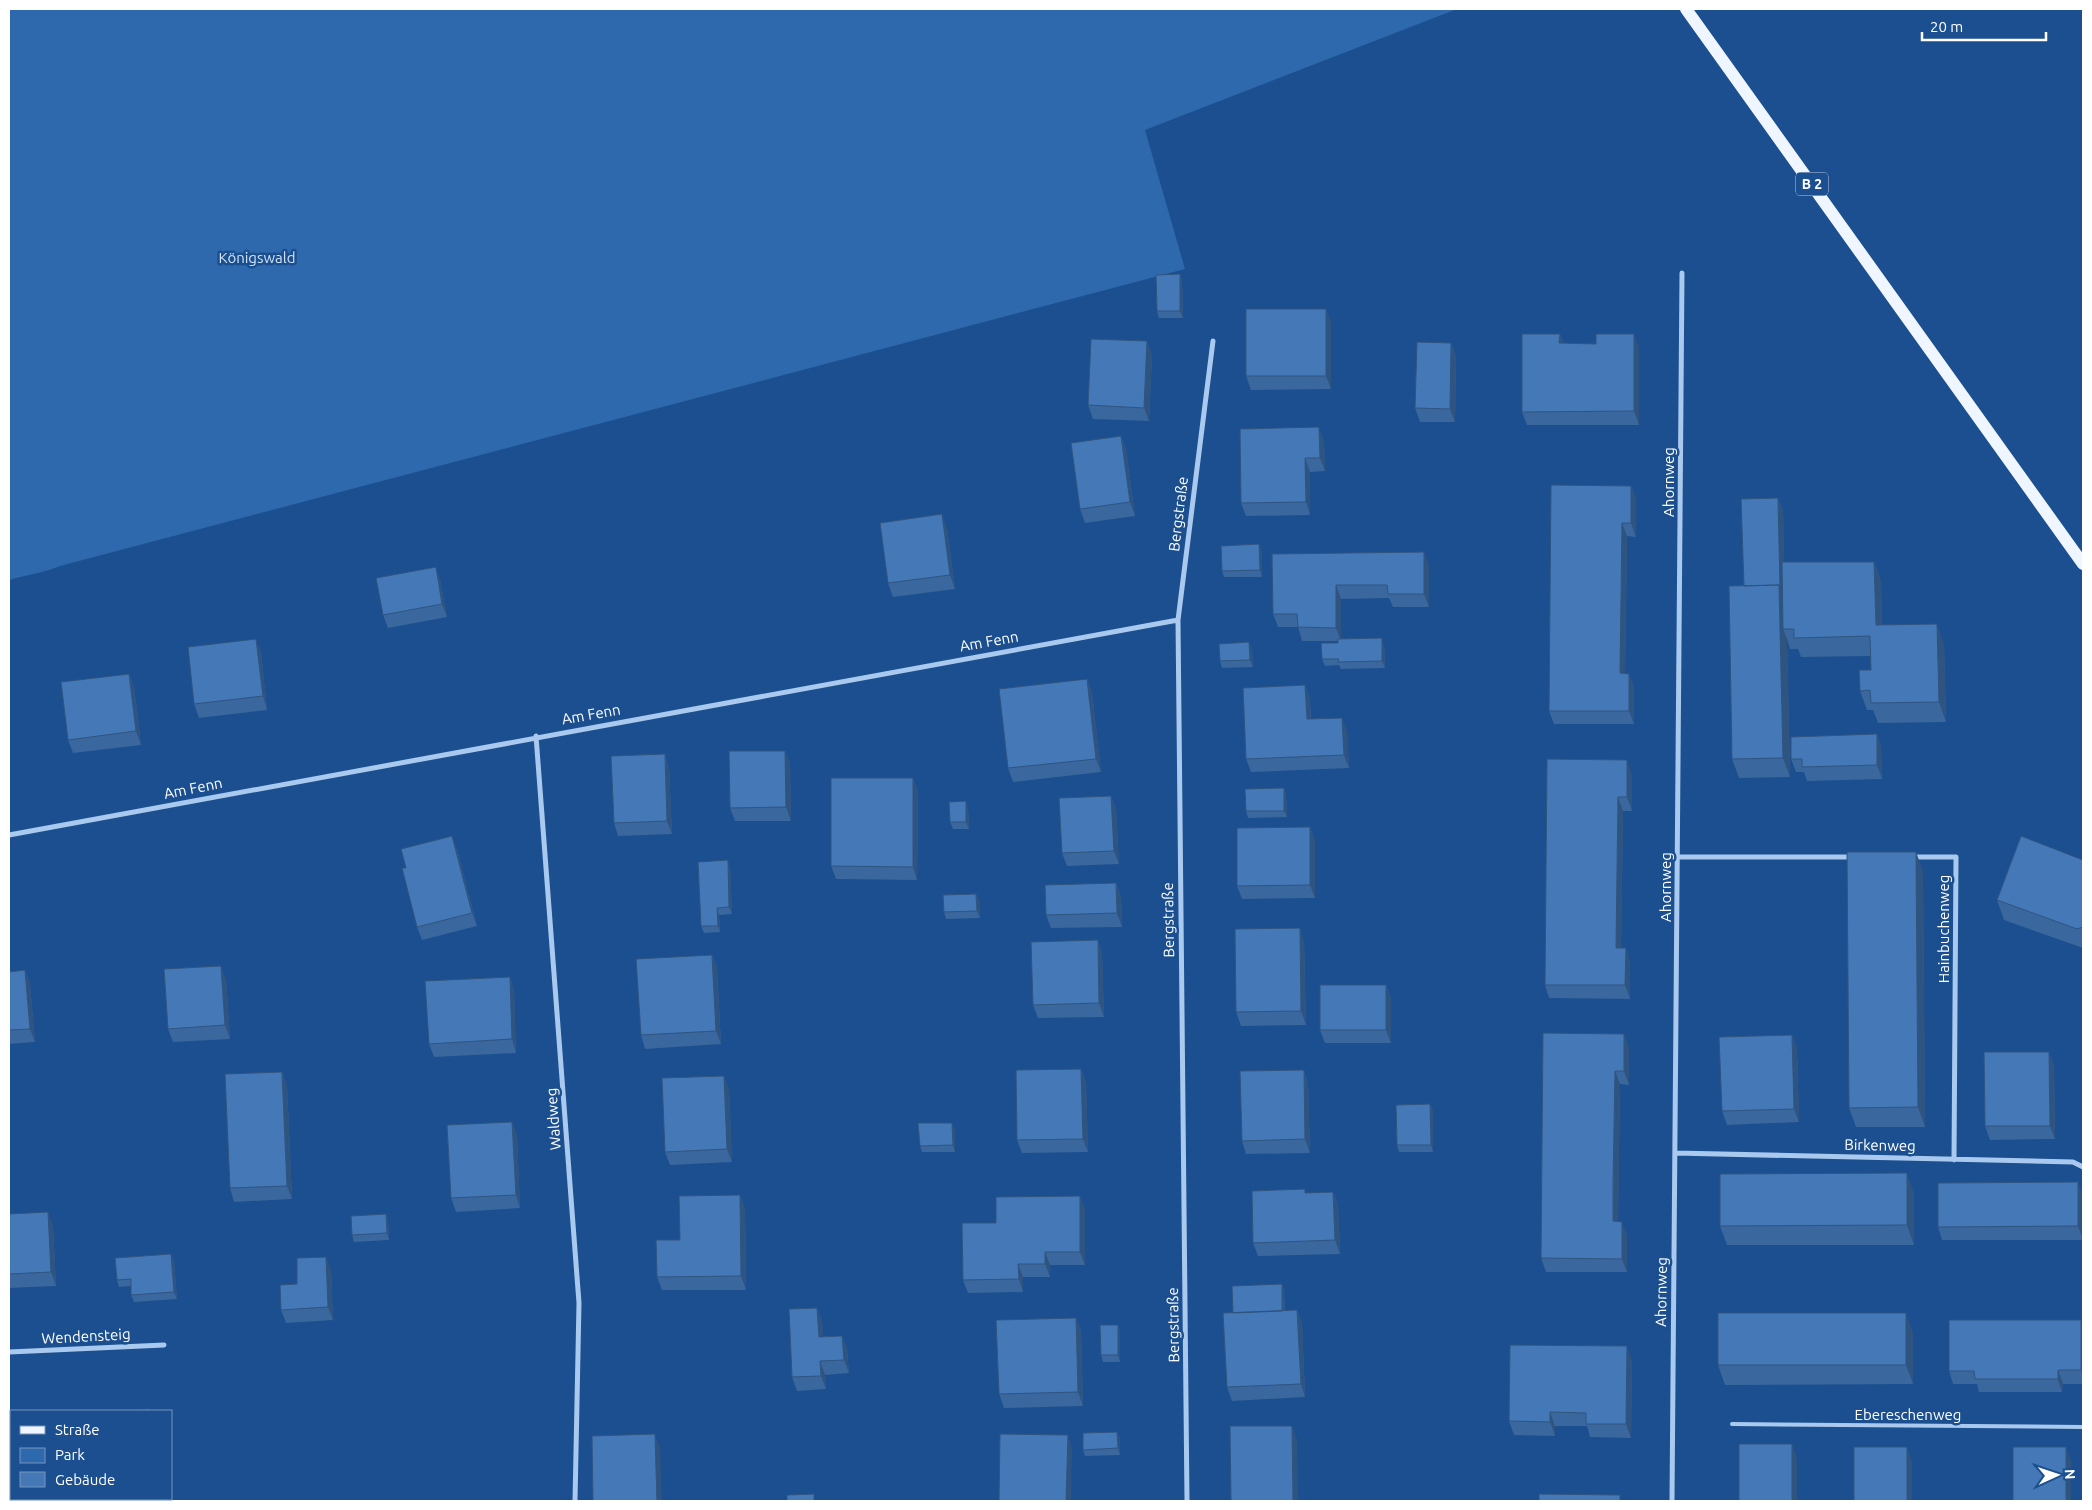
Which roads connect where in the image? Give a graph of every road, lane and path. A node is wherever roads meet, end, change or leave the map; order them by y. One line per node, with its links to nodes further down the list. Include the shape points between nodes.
1 (1686, 9): 4 (main road, B 2)
2 (1682, 272): 8 (street, Ahornweg)
3 (1213, 341): 5 (street, Bergstraße)
4 (2083, 564)
5 (1178, 620): 6 (street, Am Fenn); 19 (street, Bergstraße)
6 (536, 736): 7 (street, Am Fenn); 18 (street, Waldweg, via 579,1302)
7 (9, 835)
8 (1678, 857): 9 (street); 11 (street, Ahornweg)
9 (1856, 857)
10 (1906, 857): 12 (street, Hainbuchenweg, via 1956,857)
11 (1675, 1154): 12 (street, Birkenweg); 20 (street, Ahornweg)
12 (1954, 1160): 13 (street, Birkenweg, via 2073,1162)
13 (2083, 1167)
14 (164, 1345): 15 (street, Wendensteig)
15 (9, 1352)
16 (1732, 1424): 17 (lane, Ebereschenweg)
17 (2083, 1427)
18 (575, 1501)
19 (1187, 1501)
20 (1672, 1501)

